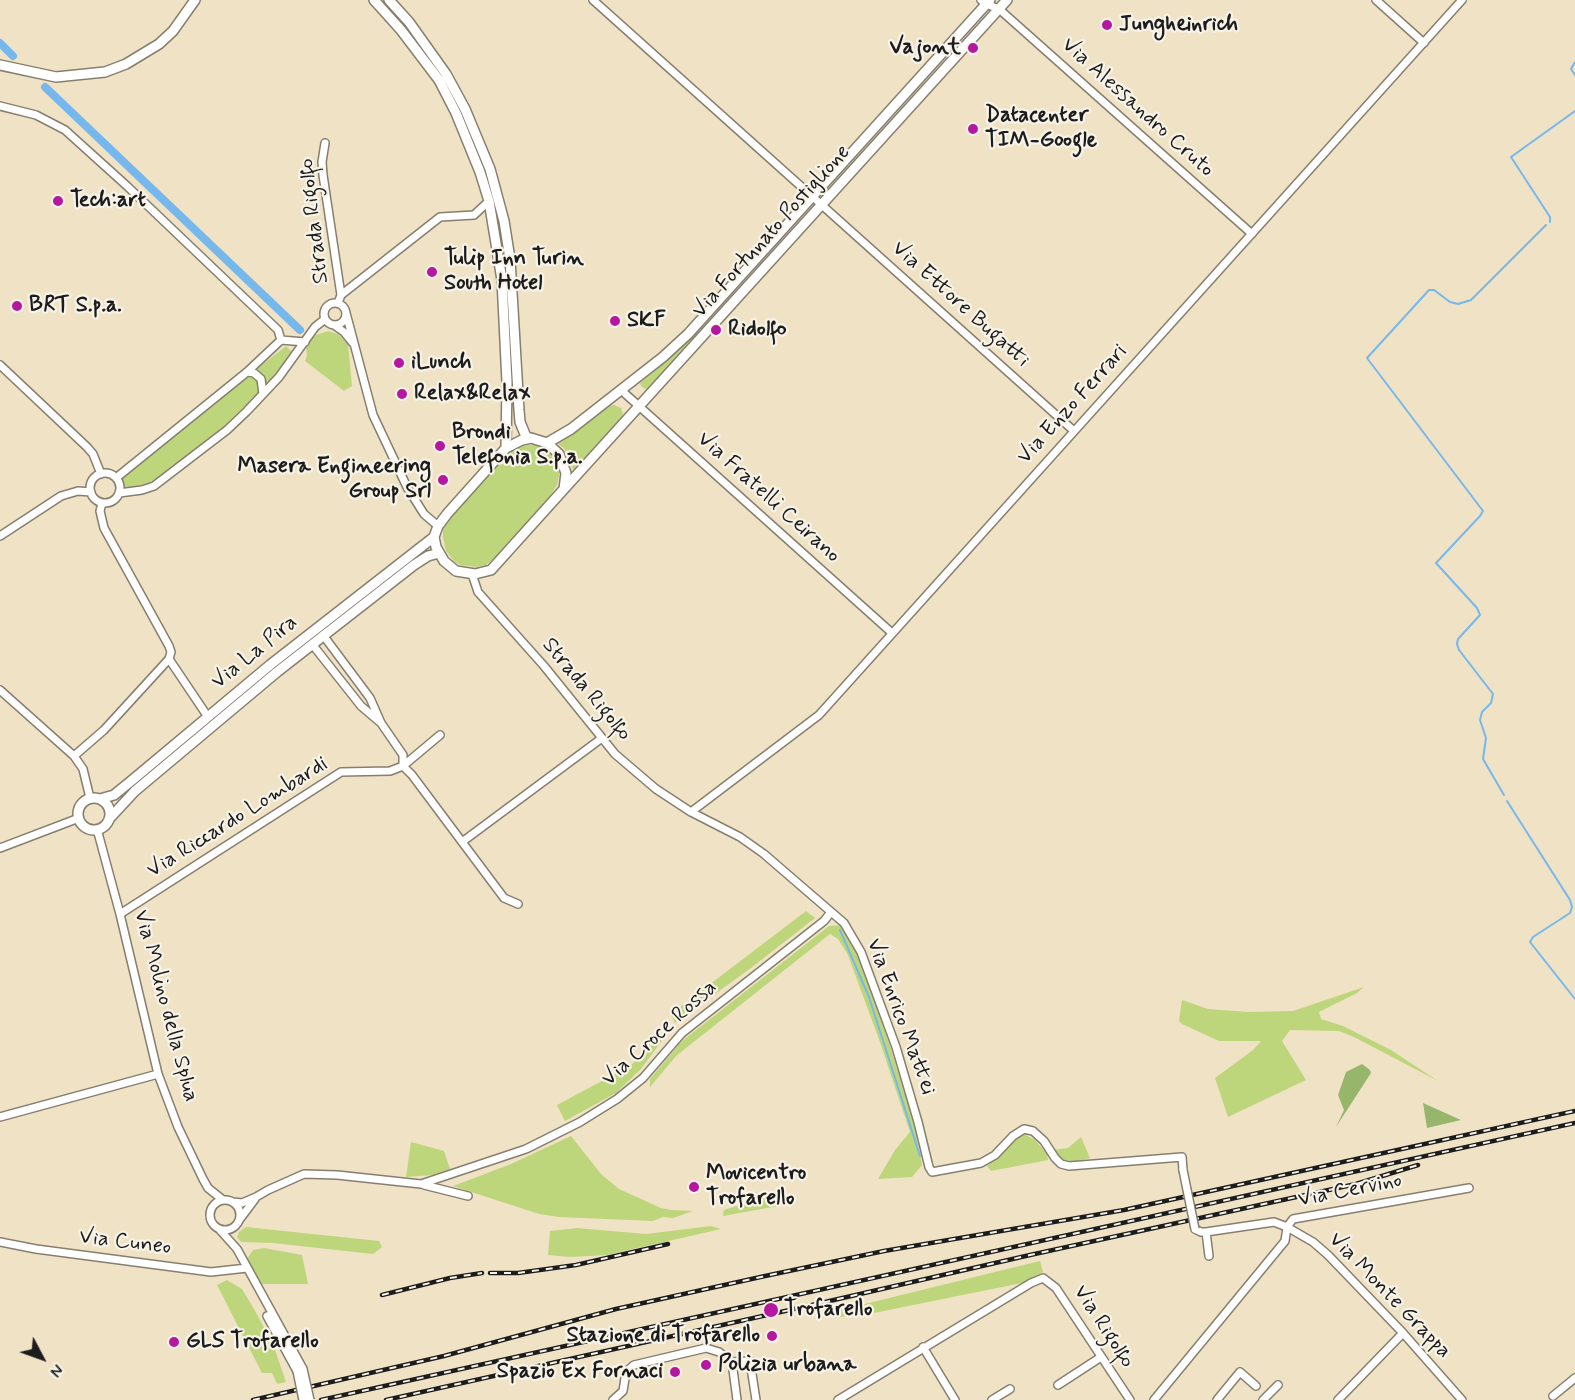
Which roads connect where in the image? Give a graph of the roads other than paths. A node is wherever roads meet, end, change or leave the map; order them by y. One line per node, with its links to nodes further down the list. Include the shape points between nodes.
1 (195, 0): 11 (street, via 159,44 105,72 56,77)
2 (374, 0): 15 (street, via 439,80 469,144)
3 (389, 0): 34 (street, via 447,74 490,169 510,259 520,422)
4 (593, 0): 14 (street, Via Ettore Bugatti)
5 (1007, 0): 9 (street, Via Fortunato Postiglione)
6 (1376, 0): 10 (street)
7 (1462, 0): 10 (street, Via Enzo Ferrari)
8 (985, 1): 9 (street); 14 (street, Via Fortunato Postiglione)
9 (998, 4): 16 (street, Via Fortunato Postiglione); 17 (street, Via Alessandro Cruto)
10 (1424, 42): 17 (street, Via Enzo Ferrari)
11 (0, 65)
12 (0, 106): 25 (street, via 36,115 64,130 278,330)
13 (325, 143): 18 (street, Strada Rigolfo, via 323,175)
14 (813, 196): 16 (street, Via Ettore Bugatti); 21 (street, Via Fortunato Postiglione)
15 (489, 201): 18 (street, via 474,215 440,217); 36 (street, via 502,280)
16 (823, 205): 24 (street, Via Fortunato Postiglione); 33 (street, Via Ettore Bugatti)
17 (1252, 234): 33 (street, Via Enzo Ferrari)
18 (342, 295): 19 (street)
19 (338, 303): 20 (street); 22 (street, via 328,306)
20 (346, 313): 23 (street, via 344,322); 27 (street, Strada Rigolfo)
21 (702, 318): 24 (street); 30 (street, Via Fortunato Postiglione, via 663,357)
22 (325, 319): 23 (street); 26 (street)
23 (334, 326): 27 (street, Strada Rigolfo, via 345,332)
24 (712, 326): 32 (street, Via Fortunato Postiglione)
25 (281, 340): 26 (street); 29 (street)
26 (305, 342): 31 (street)
27 (356, 348): 43 (street, Strada Rigolfo, via 373,415 395,465 424,514)
28 (0, 365): 37 (street, via 87,447)
29 (247, 372): 31 (street, via 261,378); 38 (street)
30 (621, 390): 32 (street, Via Fratelli Ceirano); 35 (street, Via Fortunato Postiglione)
31 (263, 394): 41 (street, via 227,429 166,477 142,490)
32 (639, 407): 39 (street, Via Fortunato Postiglione); 48 (street, Via Fratelli Ceirano)
33 (1074, 431): 48 (street, Via Enzo Ferrari)
34 (527, 439): 35 (street); 36 (street)
35 (547, 443): 39 (street, via 562,460 566,472)
36 (506, 448): 43 (street)
37 (101, 474): 38 (street); 40 (street, via 92,483)
38 (116, 478): 41 (street)
39 (564, 489): 47 (street, Via Fortunato Postiglione, via 496,565 484,573)
40 (91, 492): 42 (street); 44 (street, via 61,496)
41 (119, 493): 42 (street, via 114,500)
42 (102, 502): 51 (street, via 104,528 169,646)
43 (438, 526): 45 (street)
44 (0, 536)
45 (434, 537): 46 (street); 55 (street, Via La Pira)
46 (439, 553): 47 (street, via 456,571); 49 (street, Via La Pira, via 414,565)
47 (472, 574): 58 (street, Strada Rigolfo, via 478,592)
48 (892, 633): 63 (street, Via Enzo Ferrari, via 819,715)
49 (323, 635): 50 (street, Via La Pira); 52 (street)
50 (312, 644): 53 (street); 65 (street, Via La Pira, via 135,792)
51 (169, 659): 55 (street); 59 (street, via 104,730)
52 (353, 676): 53 (street); 56 (street, via 370,698)
53 (343, 684): 56 (street)
54 (0, 690): 59 (street)
55 (208, 717): 62 (street, Via La Pira, via 114,795)
56 (381, 723): 60 (street, via 403,755)
57 (440, 735): 60 (street, Via Riccardo Lombardi)
58 (602, 738): 63 (street, Strada Rigolfo, via 656,789); 67 (street)
59 (74, 756): 61 (street, via 83,769)
60 (403, 766): 67 (street); 71 (street, Via Riccardo Lombardi, via 390,771 341,772)
61 (90, 798): 62 (street); 64 (street, via 79,808)
62 (100, 799): 65 (street, via 108,805)
63 (692, 812): 70 (street, Via Enrico Mattei, via 764,854)
64 (79, 818): 66 (street, via 84,826); 68 (street)
65 (109, 819): 66 (street)
66 (97, 830): 71 (street, Via Molino della Splua)
67 (462, 842): 69 (street, via 504,898)
68 (0, 848)
69 (518, 904)
70 (831, 912): 74 (street, Via Enrico Mattei, via 844,923 861,952 896,1047 932,1172 981,1163 1024,1129 1033,1131 1061,1164 1069,1166); 75 (street, Via Croce Rossa, via 682,1033 643,1078 617,1099 526,1149)
71 (120, 914): 72 (street, Via Molino della Splua)
72 (158, 1074): 73 (street); 76 (street, Via Molino della Splua)
73 (0, 1117)
74 (1182, 1157): 87 (street, Via Cervino, bridge, via 1196,1229)
75 (421, 1184): 78 (street); 79 (street, Via Croce Rossa, via 304,1174)
76 (208, 1188): 80 (street, Via Molino della Splua); 82 (street, Via Molino della Splua)
77 (1469, 1188): 85 (street, Via Cervino, via 1293,1219)
78 (468, 1196)
79 (256, 1197): 81 (street, Via Croce Rossa); 83 (street, Via Croce Rossa)
80 (223, 1200): 81 (street); 82 (street)
81 (233, 1202): 83 (street)
82 (211, 1209): 86 (street, via 210,1219)
83 (240, 1219): 84 (street)
84 (234, 1227): 86 (street); 89 (street)
85 (1287, 1227): 87 (street, Via Cervino, via 1274,1222); 92 (street, Via Monte Grappa, via 1328,1255); 112 (street, via 1285,1241)
86 (220, 1230): 89 (street)
87 (1206, 1232): 90 (street)
88 (0, 1242): 91 (street, Via Cuneo, via 211,1272)
89 (237, 1249): 91 (street)
90 (1209, 1256)
91 (247, 1268): 96 (street)
92 (1403, 1334): 115 (street); 116 (street, Via Monte Grappa)
93 (923, 1347): 94 (street, Via Rigolfo, via 1043,1278 1056,1287); 108 (street); 109 (street)
94 (1101, 1357): 98 (street); 111 (street, Via Rigolfo)
95 (732, 1362): 105 (street, via 706,1348 634,1365 626,1372 623,1391); 106 (street); 107 (street, via 750,1361)
96 (300, 1370): 103 (street, bridge); 104 (street, bridge)
97 (1575, 1378): 102 (street)
98 (1058, 1385)
99 (1278, 1385): 114 (street)
100 (1256, 1386): 113 (street, via 1240,1372)
101 (1010, 1389): 110 (street)
102 (1552, 1396)
103 (303, 1400)
104 (310, 1400)
105 (613, 1400)
106 (737, 1400)
107 (756, 1400)
108 (838, 1400)
109 (956, 1400)
110 (992, 1400)
111 (1130, 1400)
112 (1154, 1400)
113 (1217, 1400)
114 (1263, 1400)
115 (1338, 1400)
116 (1462, 1400)

